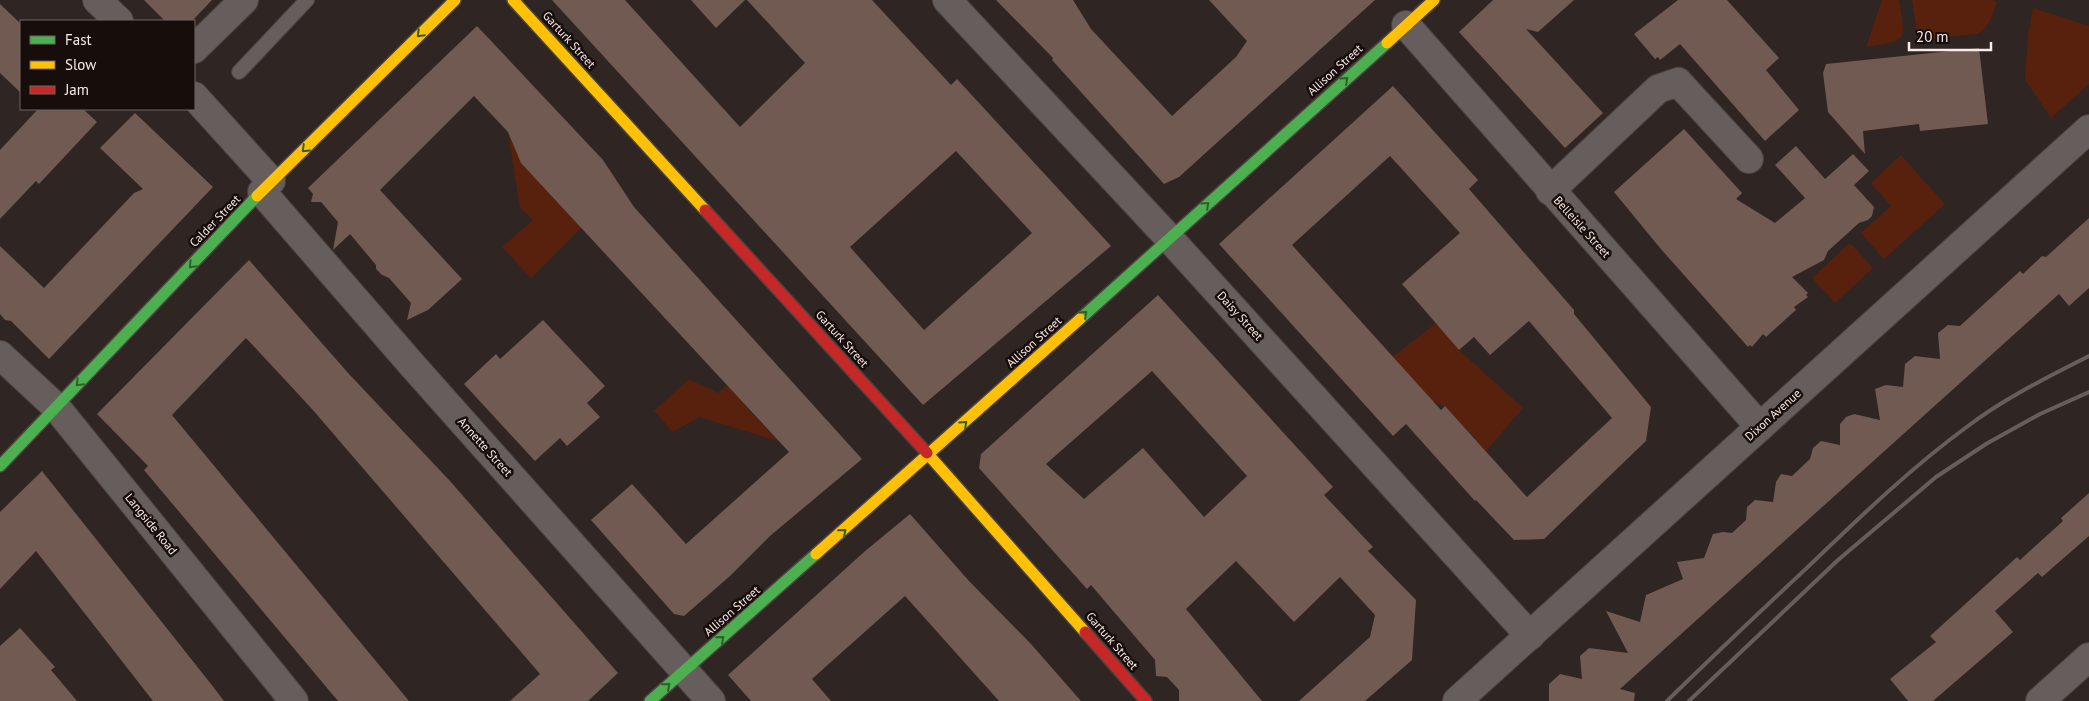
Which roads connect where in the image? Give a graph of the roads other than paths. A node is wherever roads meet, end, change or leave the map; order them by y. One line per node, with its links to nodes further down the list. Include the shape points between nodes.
1 (97, 0): 9 (street)
2 (244, 0): 11 (street)
3 (287, 0): 8 (lane)
4 (455, 0): 16 (street, Calder Street, one-way to 16)
5 (513, 0): 22 (street, Garturk Street)
6 (1434, 0): 10 (street, Allison Street)
7 (954, 2): 18 (street, Daisy Street)
8 (302, 5): 12 (lane)
9 (118, 20)
10 (1406, 25): 17 (street, Belleisle Street); 18 (street, Allison Street, one-way to 10)
11 (195, 49)
12 (239, 72)
13 (195, 97): 16 (street, Annette Street)
14 (2089, 129): 21 (street, Dixon Avenue)
15 (1749, 159): 17 (street, via 1678,82 1658,89)
16 (267, 186): 20 (street, Calder Street, one-way to 20); 26 (street, Annette Street, via 412,366)
17 (1550, 191): 21 (street, Belleisle Street)
18 (1169, 238): 22 (street, Allison Street, one-way to 18); 24 (street, Daisy Street)
19 (0, 355): 20 (street, Langside Road)
20 (56, 407): 23 (street, Calder Street); 27 (street, Langside Road)
21 (1760, 427): 24 (street, Dixon Avenue)
22 (929, 455): 26 (street, Allison Street, one-way to 22); 30 (street, Garturk Street)
23 (0, 466)
24 (1530, 636): 31 (street, Dixon Avenue)
25 (2089, 657): 32 (street)
26 (684, 672): 28 (street, Allison Street, one-way to 26); 29 (street, Annette Street)
27 (294, 701)
28 (650, 701)
29 (711, 701)
30 (1146, 701)
31 (1457, 701)
32 (2040, 701)

